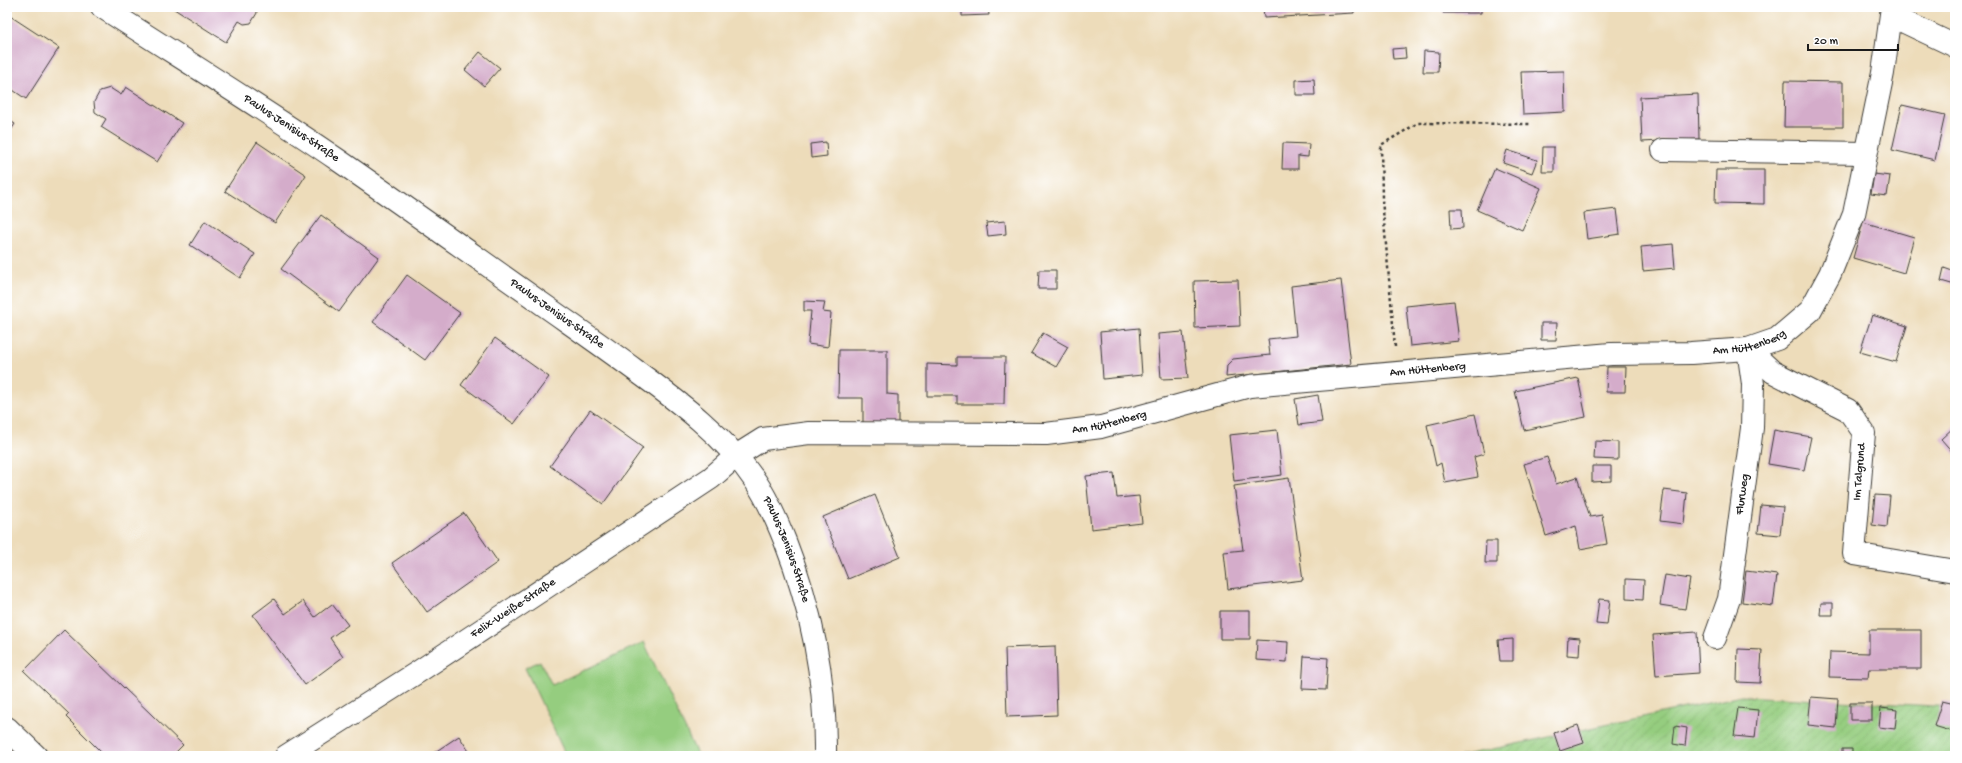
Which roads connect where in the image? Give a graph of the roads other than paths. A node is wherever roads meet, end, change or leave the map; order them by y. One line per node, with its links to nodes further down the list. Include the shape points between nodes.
1 (102, 7): 7 (street, Paulus-Jenisius-Straße, via 337,159 668,394)
2 (1892, 12): 3 (street, Am Hüttenberg); 5 (street, Am Hüttenberg, via 1883,73)
3 (1955, 46)
4 (1663, 150): 5 (street)
5 (1866, 154): 6 (street, Am Hüttenberg, via 1854,214 1830,274 1810,311 1778,339)
6 (1748, 349): 7 (street, Am Hüttenberg, via 1611,354 1250,386 1101,427 1046,434 809,433 763,439); 8 (street, Im Talgrund, via 1773,372 1848,410 1864,433 1854,554); 9 (street, Flurweg, via 1753,384 1752,428 1729,598)
7 (736, 456): 12 (street, Felix-Weiße-Straße, via 711,478); 13 (street, Paulus-Jenisius-Straße, via 757,483 776,518 795,566 818,656 826,730)
8 (1955, 571)
9 (1715, 638)
10 (7, 728): 11 (street)
11 (36, 756)
12 (286, 756)
13 (825, 756)

